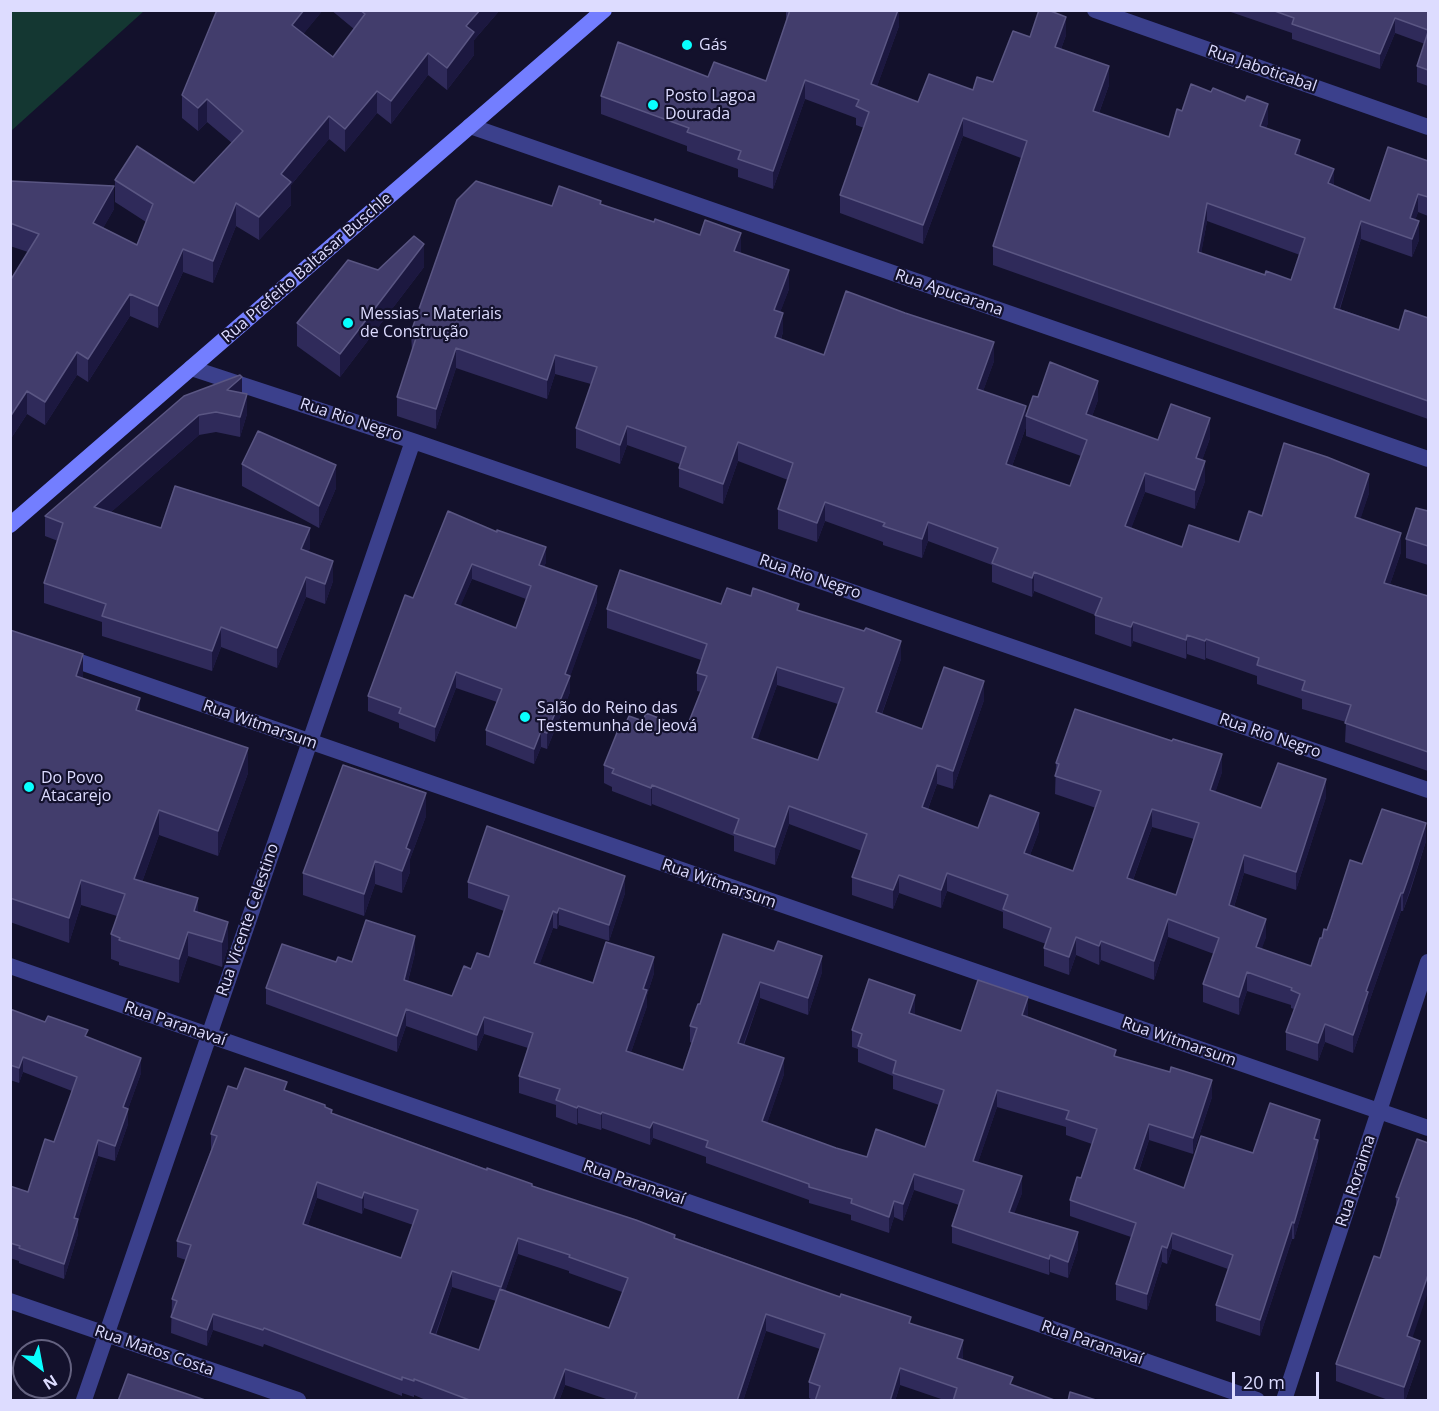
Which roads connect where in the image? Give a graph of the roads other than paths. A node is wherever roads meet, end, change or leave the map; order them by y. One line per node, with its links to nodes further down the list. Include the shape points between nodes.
1 (604, 10): 3 (main road, Rua Prefeito Baltasar Buschle)
2 (1095, 10): 4 (street, Rua Jaboticabal)
3 (470, 126): 5 (main road, Rua Prefeito Baltasar Buschle); 7 (street, Rua Apucarana)
4 (1428, 127)
5 (191, 368): 6 (street, Rua Rio Negro); 8 (main road, Rua Prefeito Baltasar Buschle)
6 (413, 441): 10 (street, Rua Vicente Celestino); 11 (street, Rua Rio Negro)
7 (1428, 459)
8 (10, 525)
9 (44, 649): 10 (street, Rua Witmarsum)
10 (309, 743): 14 (street, Rua Vicente Celestino); 15 (street, Rua Witmarsum)
11 (1428, 790)
12 (1428, 962): 15 (street, Rua Roraima)
13 (10, 966): 14 (street, Rua Paranavaí)
14 (209, 1036): 18 (street, Rua Vicente Celestino); 21 (street, Rua Paranavaí)
15 (1379, 1111): 16 (street, Rua Witmarsum); 22 (street, Rua Roraima)
16 (1428, 1128)
17 (10, 1301): 18 (street, Rua Matos Costa)
18 (107, 1334): 19 (street, Rua Vicente Celestino); 20 (street, Rua Matos Costa)
19 (84, 1401)
20 (298, 1401)
21 (1257, 1401)
22 (1284, 1401)

